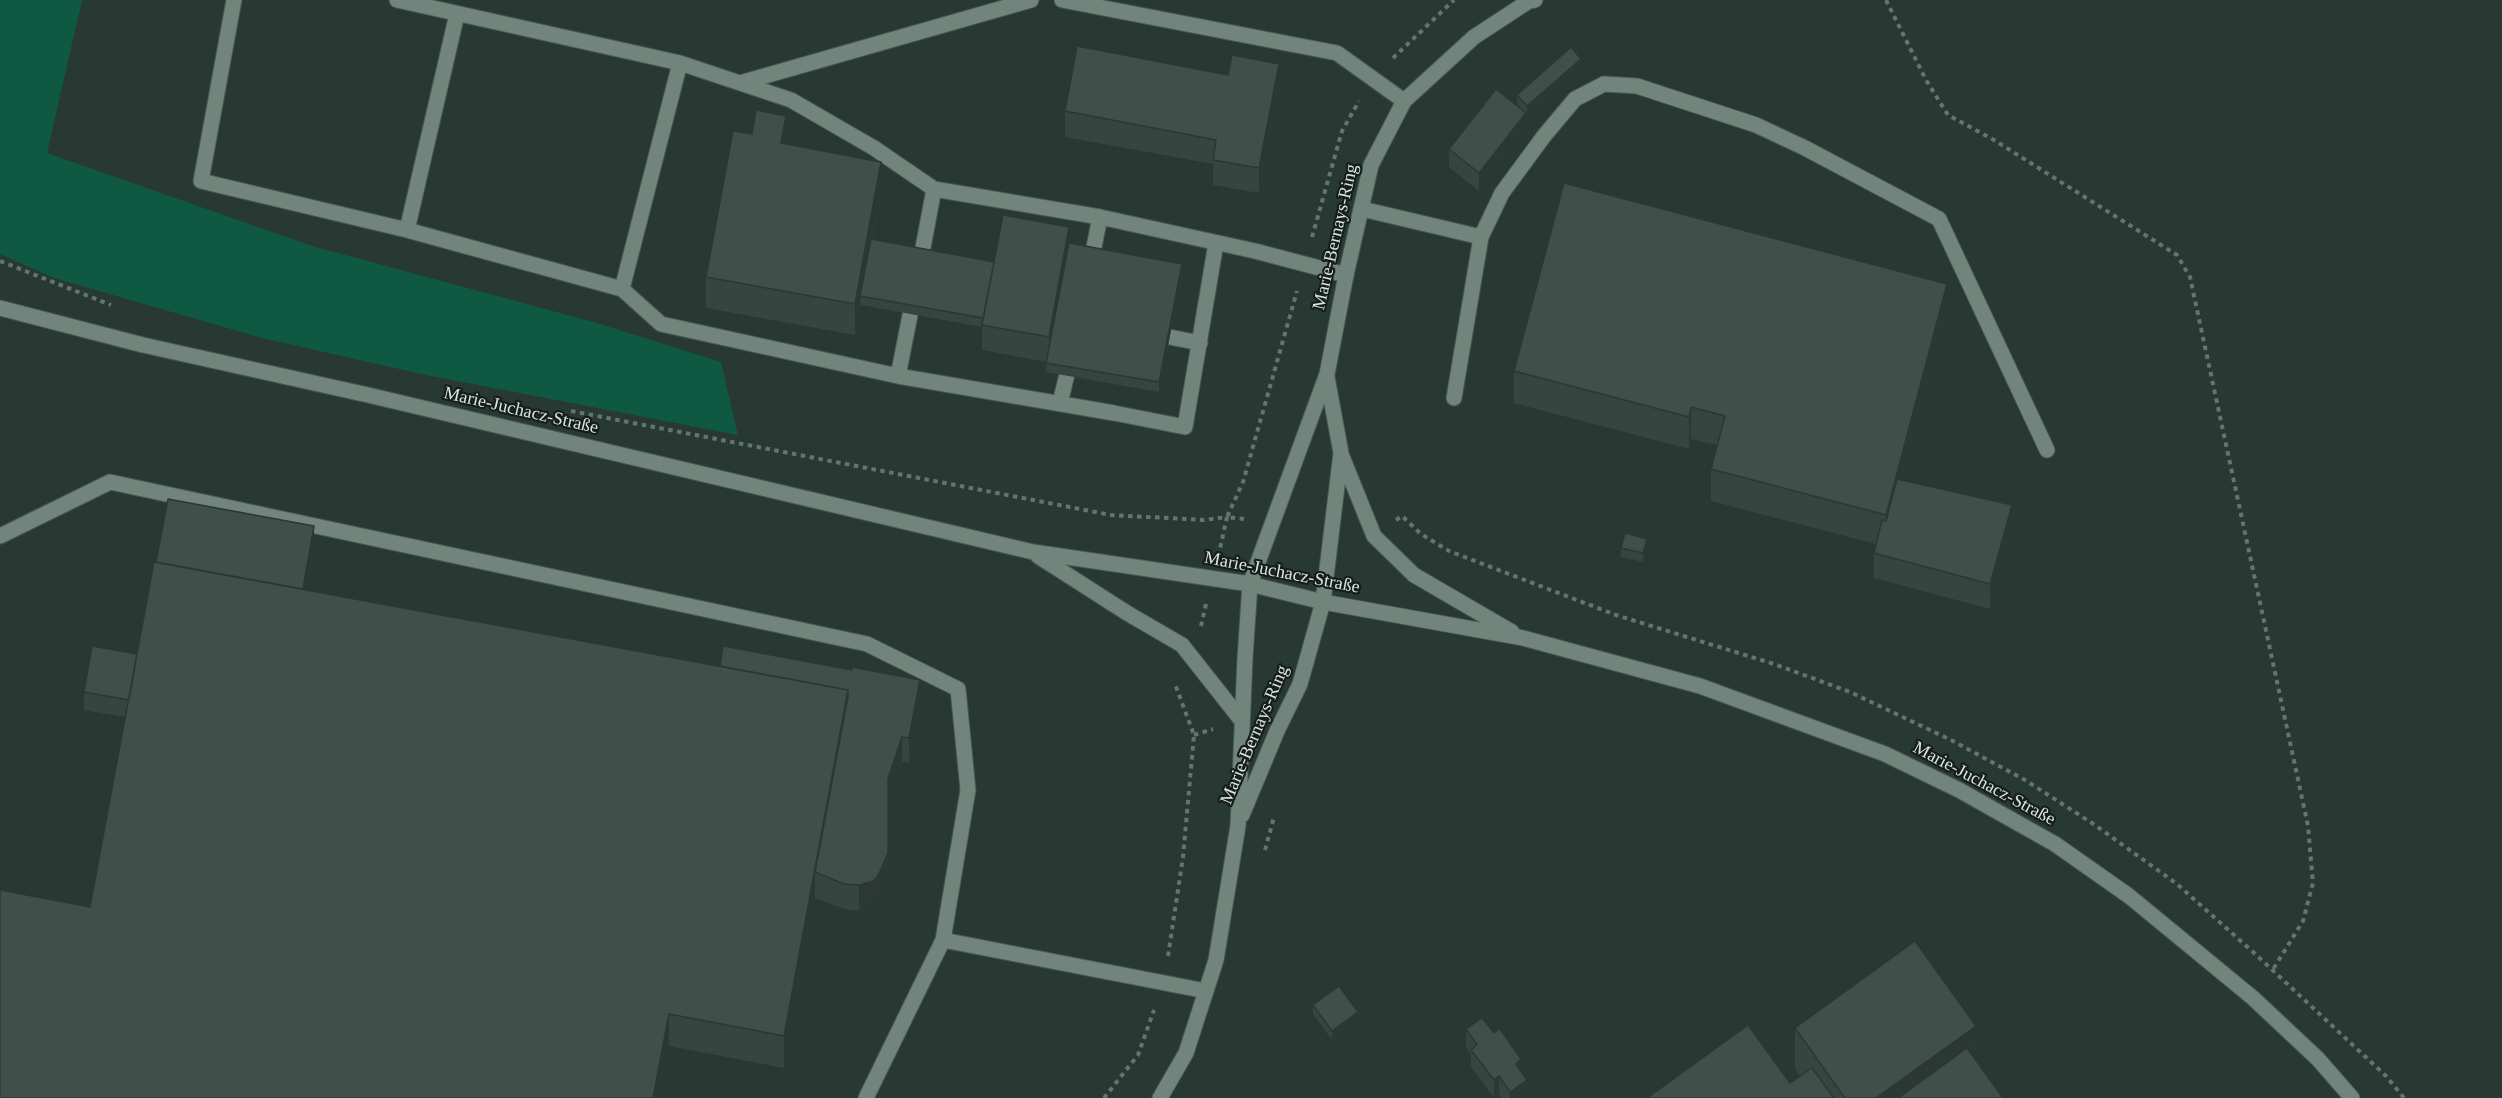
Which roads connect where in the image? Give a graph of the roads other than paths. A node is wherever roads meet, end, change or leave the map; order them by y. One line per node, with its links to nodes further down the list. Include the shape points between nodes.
1 (234, 0): 13 (street, via 201,180)
2 (398, 0): 6 (street)
3 (1031, 0): 8 (street)
4 (1062, 0): 9 (street, via 1337,53)
5 (1535, 0): 9 (street, Marie-Bernays-Ring, via 1473,37)
6 (457, 14): 7 (street); 13 (street)
7 (680, 63): 8 (street); 18 (street)
8 (740, 83): 10 (street, via 791,100 874,148)
9 (1404, 100): 11 (street, Marie-Bernays-Ring, via 1371,165)
10 (934, 189): 12 (street); 24 (street)
11 (1362, 209): 14 (street); 16 (street, Marie-Bernays-Ring)
12 (1100, 217): 15 (street); 17 (street)
13 (407, 230): 18 (street)
14 (1481, 237): 25 (street); 27 (street, via 1502,193 1544,136 1575,99 1604,84 1637,86 1756,125 1939,219)
15 (1216, 243): 16 (street); 22 (street)
16 (1346, 275): 23 (street, Marie-Bernays-Ring)
17 (1087, 286)
18 (622, 289): 24 (street, via 661,324)
19 (0, 308): 30 (street, Marie-Juchacz-Straße, via 143,345)
20 (1134, 330): 22 (street)
21 (1075, 341): 26 (street)
22 (1200, 343): 26 (street, via 1185,427)
23 (1326, 374): 28 (street, Marie-Bernays-Ring); 31 (street, Marie-Bernays-Ring)
24 (898, 376): 26 (street)
25 (1454, 399)
26 (1060, 403)
27 (2047, 450)
28 (1341, 453): 32 (street, Marie-Bernays-Ring); 33 (street, Marie-Juchacz-Straße, via 1374,536 1414,575)
29 (0, 536): 36 (street, via 110,482 867,644 958,689 968,790)
30 (1033, 552): 31 (street, Marie-Juchacz-Straße); 34 (street, Marie-Juchacz-Straße, via 1182,645)
31 (1250, 584): 32 (street, Marie-Juchacz-Straße); 34 (street, Marie-Bernays-Ring)
32 (1323, 602): 33 (street, Marie-Juchacz-Straße); 35 (street, Marie-Bernays-Ring, via 1300,684)
33 (1523, 638): 40 (street, Marie-Juchacz-Straße, via 1701,686 1885,754 1959,790 2055,844 2129,896 2253,998 2318,1059)
34 (1242, 721): 35 (street, Marie-Bernays-Ring)
35 (1238, 826): 37 (street, Marie-Bernays-Ring, via 1216,960)
36 (943, 940): 37 (street); 38 (street)
37 (1206, 991): 39 (street, Marie-Bernays-Ring, via 1186,1053)
38 (866, 1098)
39 (1160, 1098)
40 (2352, 1098)

